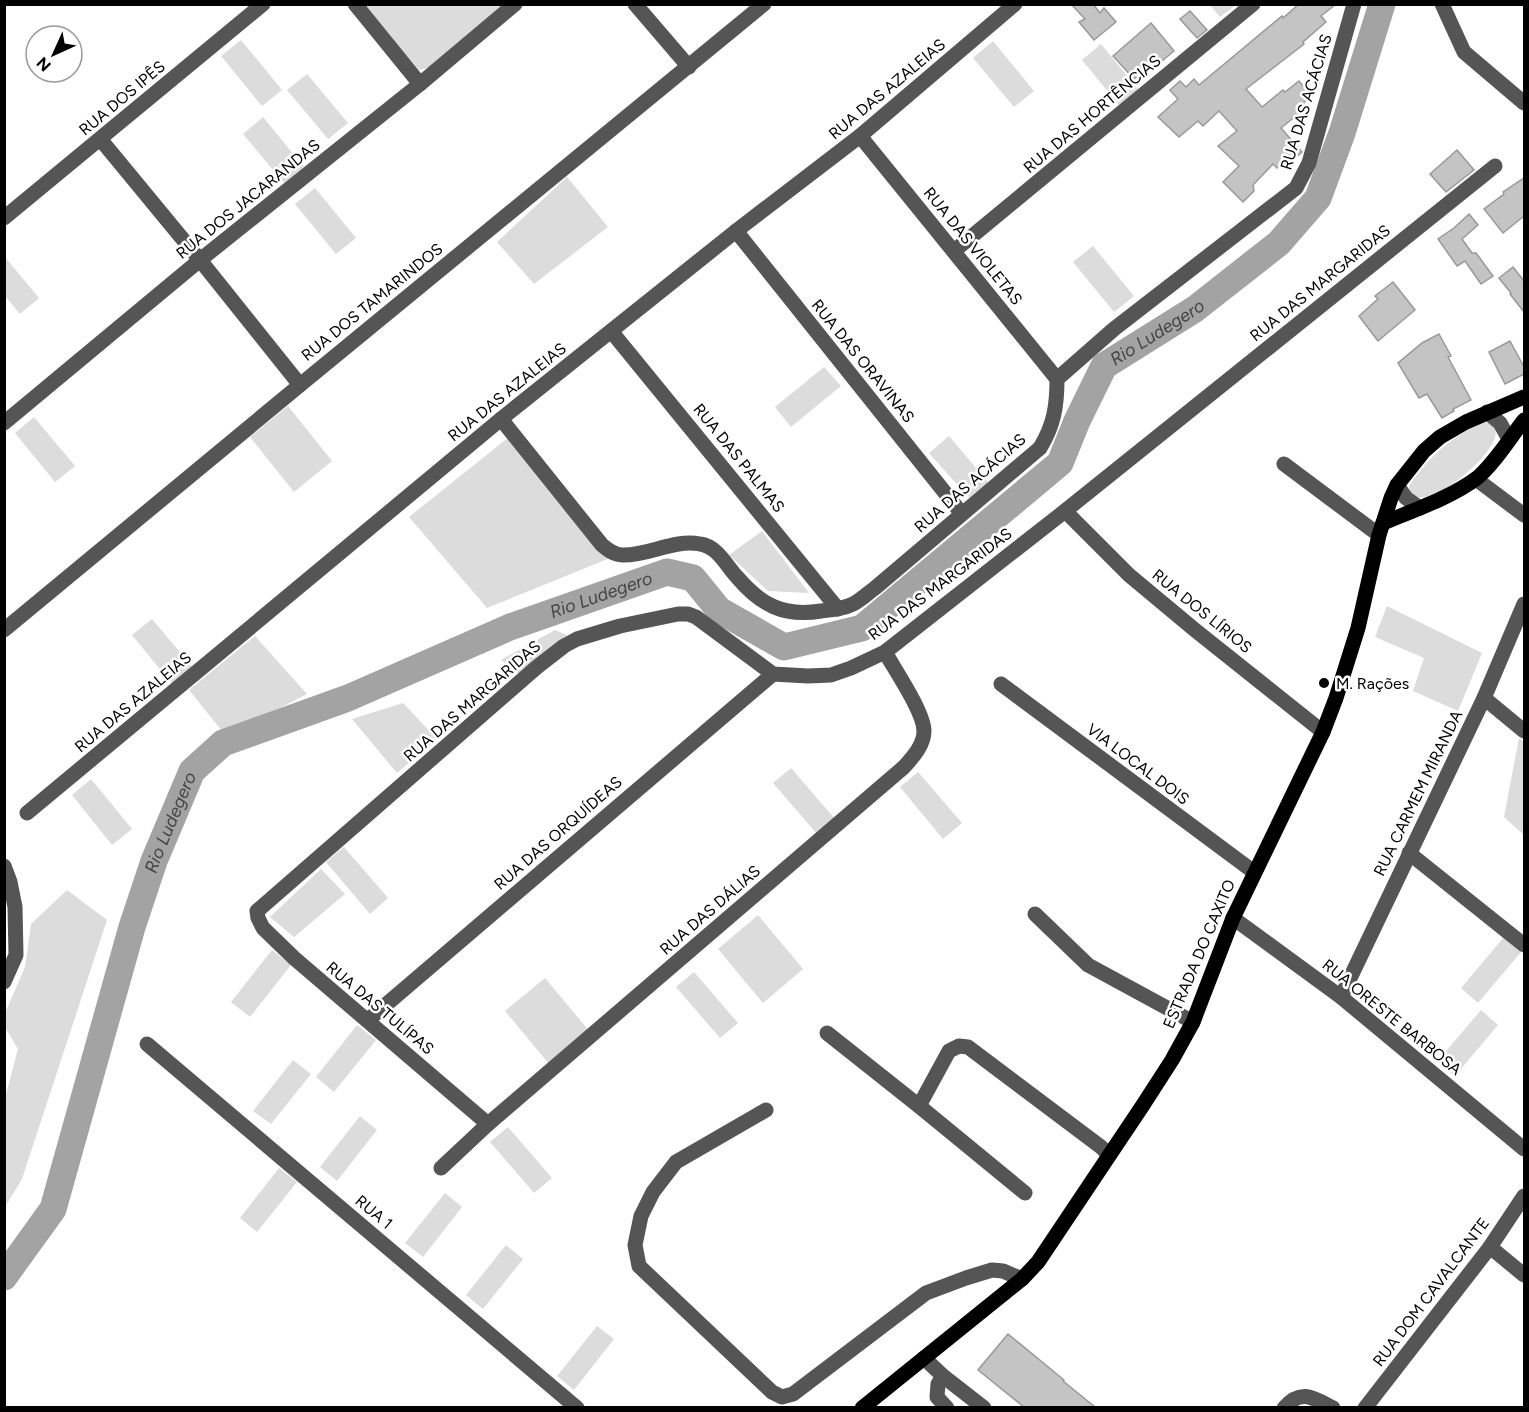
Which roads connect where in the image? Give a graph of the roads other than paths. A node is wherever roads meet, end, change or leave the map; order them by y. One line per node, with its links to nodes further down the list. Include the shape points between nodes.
1 (262, 4): 14 (street, RUA DOS IPÊS)
2 (355, 4): 11 (street)
3 (515, 4): 11 (street, RUA DOS JACARANDAS)
4 (635, 4): 10 (street)
5 (764, 4): 10 (street, RUA DOS TAMARINDOS)
6 (1015, 4): 13 (street, RUA DAS AZALEIAS)
7 (1253, 4): 18 (street, RUA DAS HORTÊNCIAS)
8 (1354, 4): 21 (street, RUA DAS ACÁCIAS, via 1309,163 1296,188 1114,329)
9 (1442, 4): 12 (street, via 1464,52)
10 (689, 67): 22 (street, RUA DOS TAMARINDOS)
11 (420, 84): 19 (street, RUA DOS JACARANDAS)
12 (1524, 103)
13 (860, 136): 17 (street, RUA DAS AZALEIAS); 18 (street, RUA DAS VIOLETAS)
14 (101, 140): 16 (street, RUA DOS IPÊS); 19 (street)
15 (1495, 166): 33 (street, RUA DAS MARGARIDAS)
16 (4, 218)
17 (736, 231): 20 (street, RUA DAS AZALEIAS); 34 (street, RUA DAS ORAVINAS)
18 (954, 251): 21 (street, RUA DAS VIOLETAS)
19 (200, 260): 22 (street); 27 (street, RUA DOS JACARANDAS)
20 (611, 331): 25 (street, RUA DAS AZALEIAS); 38 (street, RUA DAS PALMAS)
21 (1056, 379): 34 (street, RUA DAS ACÁCIAS, via 1054,414 1040,448)
22 (300, 385): 39 (street, RUA DOS TAMARINDOS)
23 (1524, 396): 24 (main road, ESTRADA DO CAXITO)
24 (1487, 412): 28 (street, via 1500,423); 31 (main road, ESTRADA DO CAXITO, via 1440,437)
25 (501, 419): 38 (street, RUA DAS ACÁCIAS, via 602,545 614,553 628,554 675,544 709,546 751,593 772,606 807,614); 46 (street, RUA DAS AZALEIAS)
26 (1524, 420): 28 (main road)
27 (4, 423)
28 (1509, 439): 30 (main road)
29 (1284, 464): 36 (street)
30 (1476, 479): 32 (main road); 35 (street)
31 (1397, 485): 32 (street); 36 (main road, ESTRADA DO CAXITO)
32 (1420, 508): 36 (main road)
33 (1065, 511): 40 (street, RUA DAS MARGARIDAS); 45 (street, RUA DOS LÍRIOS, via 1129,575)
34 (962, 514): 38 (street, RUA DAS ACÁCIAS, via 875,588)
35 (1524, 515)
36 (1381, 529): 45 (main road, ESTRADA DO CAXITO, via 1358,628)
37 (1524, 604): 43 (street, RUA CARMEM MIRANDA)
38 (838, 609)
39 (4, 630)
40 (885, 652): 41 (street, RUA DAS MARGARIDAS, via 831,675); 65 (street, RUA DAS DÁLIAS, via 922,721 922,742 915,755)
41 (773, 674): 50 (street, RUA DAS MARGARIDAS, via 703,621 687,614 671,614 577,639 537,667); 59 (street, RUA DAS ORQUÍDEAS)
42 (1001, 684): 49 (street, VIA LOCAL DOIS)
43 (1484, 698): 44 (street); 47 (street, RUA CARMEM MIRANDA)
44 (1524, 731)
45 (1323, 732): 49 (main road, ESTRADA DO CAXITO)
46 (27, 813)
47 (1409, 853): 55 (street); 58 (street, RUA CARMEM MIRANDA)
48 (4, 866): 51 (street, via 10,882)
49 (1254, 872): 53 (main road, ESTRADA DO CAXITO)
50 (258, 911): 59 (street, RUA DAS TULÍPAS, via 263,928 272,937)
51 (10, 912): 56 (street)
52 (1035, 914): 60 (street, via 1088,964)
53 (1233, 918): 58 (street, RUA ORESTE BARBOSA); 60 (main road, ESTRADA DO CAXITO)
54 (4, 937): 56 (street)
55 (1524, 945)
56 (16, 955): 57 (street)
57 (4, 982)
58 (1341, 997): 66 (street, RUA ORESTE BARBOSA)
59 (368, 1020): 65 (street, RUA DAS TULÍPAS)
60 (1193, 1022): 67 (main road, ESTRADA DO CAXITO)
61 (826, 1033): 63 (street)
62 (147, 1044): 76 (street, RUA 1)
63 (919, 1106): 67 (street, via 949,1052 959,1046 968,1047); 69 (street)
64 (766, 1110): 73 (street, via 676,1162 641,1216 635,1245 639,1266 772,1392 782,1397 793,1394 926,1293 992,1270 1003,1270)
65 (488, 1124): 68 (street, RUA DAS DÁLIAS)
66 (1524, 1149)
67 (1109, 1155): 73 (main road, ESTRADA DO CAXITO, via 1038,1262)
68 (441, 1168)
69 (1024, 1193)
70 (1524, 1196): 71 (street, RUA DOM CAVALCANTE)
71 (1490, 1247): 72 (street); 82 (street, RUA DOM CAVALCANTE)
72 (1524, 1275)
73 (1022, 1279): 74 (main road, ESTRADA DO CAXITO)
74 (924, 1358): 75 (street); 77 (main road, ESTRADA DO CAXITO)
75 (943, 1376): 78 (street, via 937,1397); 79 (street)
76 (577, 1407)
77 (862, 1407)
78 (947, 1407)
79 (984, 1407)
80 (1284, 1407): 81 (street, via 1290,1400 1305,1396)
81 (1334, 1407)
82 (1365, 1407)

